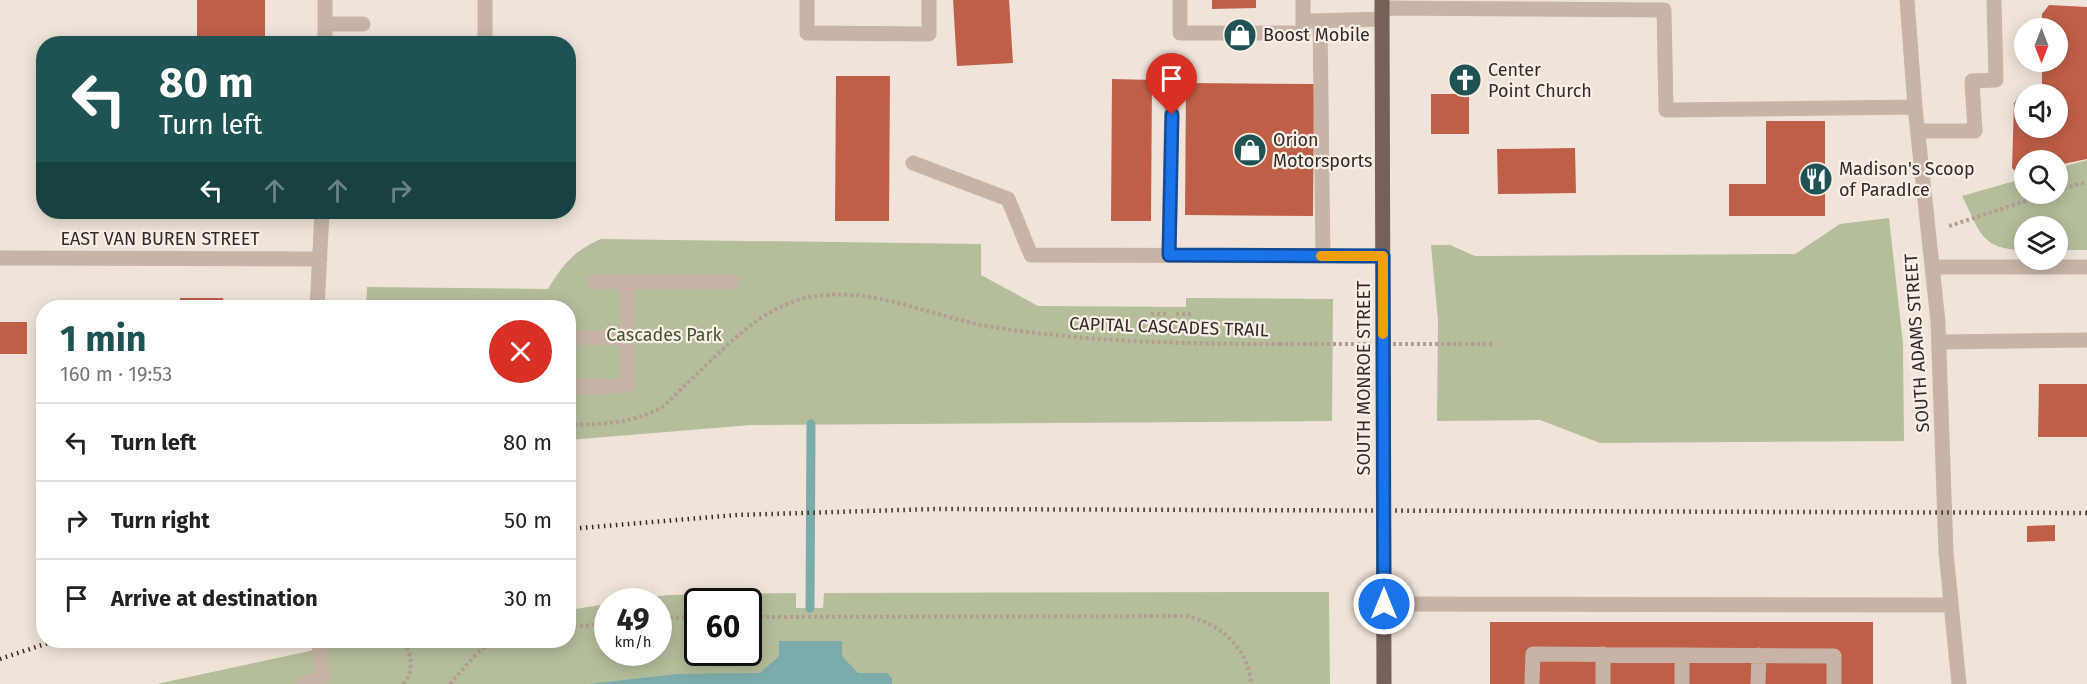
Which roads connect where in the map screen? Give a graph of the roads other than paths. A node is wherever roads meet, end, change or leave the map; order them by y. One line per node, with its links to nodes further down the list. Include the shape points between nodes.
1 (325, 0): 12 (street)
2 (485, 0): 15 (street)
3 (807, 0): 4 (street, via 807,33 928,33)
4 (929, 0)
5 (1180, 0): 11 (street, via 1180,33 1303,33)
6 (1303, 0): 11 (street)
7 (1907, 0): 17 (street, SOUTH ADAMS STREET)
8 (1994, 0): 18 (street, via 1995,80 1972,81 1975,131)
9 (1382, 9): 10 (street); 17 (street, via 1664,10 1666,110); 23 (main road, SOUTH MONROE STREET)
10 (1320, 21): 11 (street); 22 (street)
11 (1303, 22)
12 (325, 24): 13 (street); 14 (street)
13 (363, 24)
14 (325, 36)
15 (485, 36)
16 (1172, 92): 21 (street)
17 (1915, 107): 18 (street, SOUTH ADAMS STREET)
18 (1918, 131): 26 (street, SOUTH ADAMS STREET)
19 (913, 163): 21 (street, via 1008,200 1031,255)
20 (322, 219): 25 (street)
21 (1169, 255): 22 (street)
22 (1323, 256): 23 (street)
23 (1383, 256): 37 (main road, SOUTH MONROE STREET)
24 (0, 258): 25 (street, EAST VAN BUREN STREET)
25 (320, 259): 31 (street)
26 (1933, 267): 27 (street); 35 (street, SOUTH ADAMS STREET)
27 (2087, 267)
28 (594, 282): 29 (street)
29 (627, 282): 30 (street); 33 (street)
30 (732, 282)
31 (317, 300)
32 (576, 338): 33 (street)
33 (627, 338): 36 (street, via 627,386)
34 (2087, 340): 35 (street)
35 (1940, 342): 38 (street, SOUTH ADAMS STREET)
36 (576, 387)
37 (1384, 604): 38 (street); 44 (main road, SOUTH MONROE STREET)
38 (1950, 605): 50 (street, SOUTH ADAMS STREET)
39 (320, 648): 43 (street, via 322,678)
40 (1603, 654): 41 (street); 45 (street, via 1533,654); 46 (street)
41 (1683, 655): 42 (street); 47 (street)
42 (1759, 655): 48 (street); 49 (street, via 1834,656)
43 (302, 684)
44 (1384, 684)
45 (1532, 684)
46 (1603, 684)
47 (1682, 684)
48 (1758, 684)
49 (1834, 684)
50 (1959, 684)

